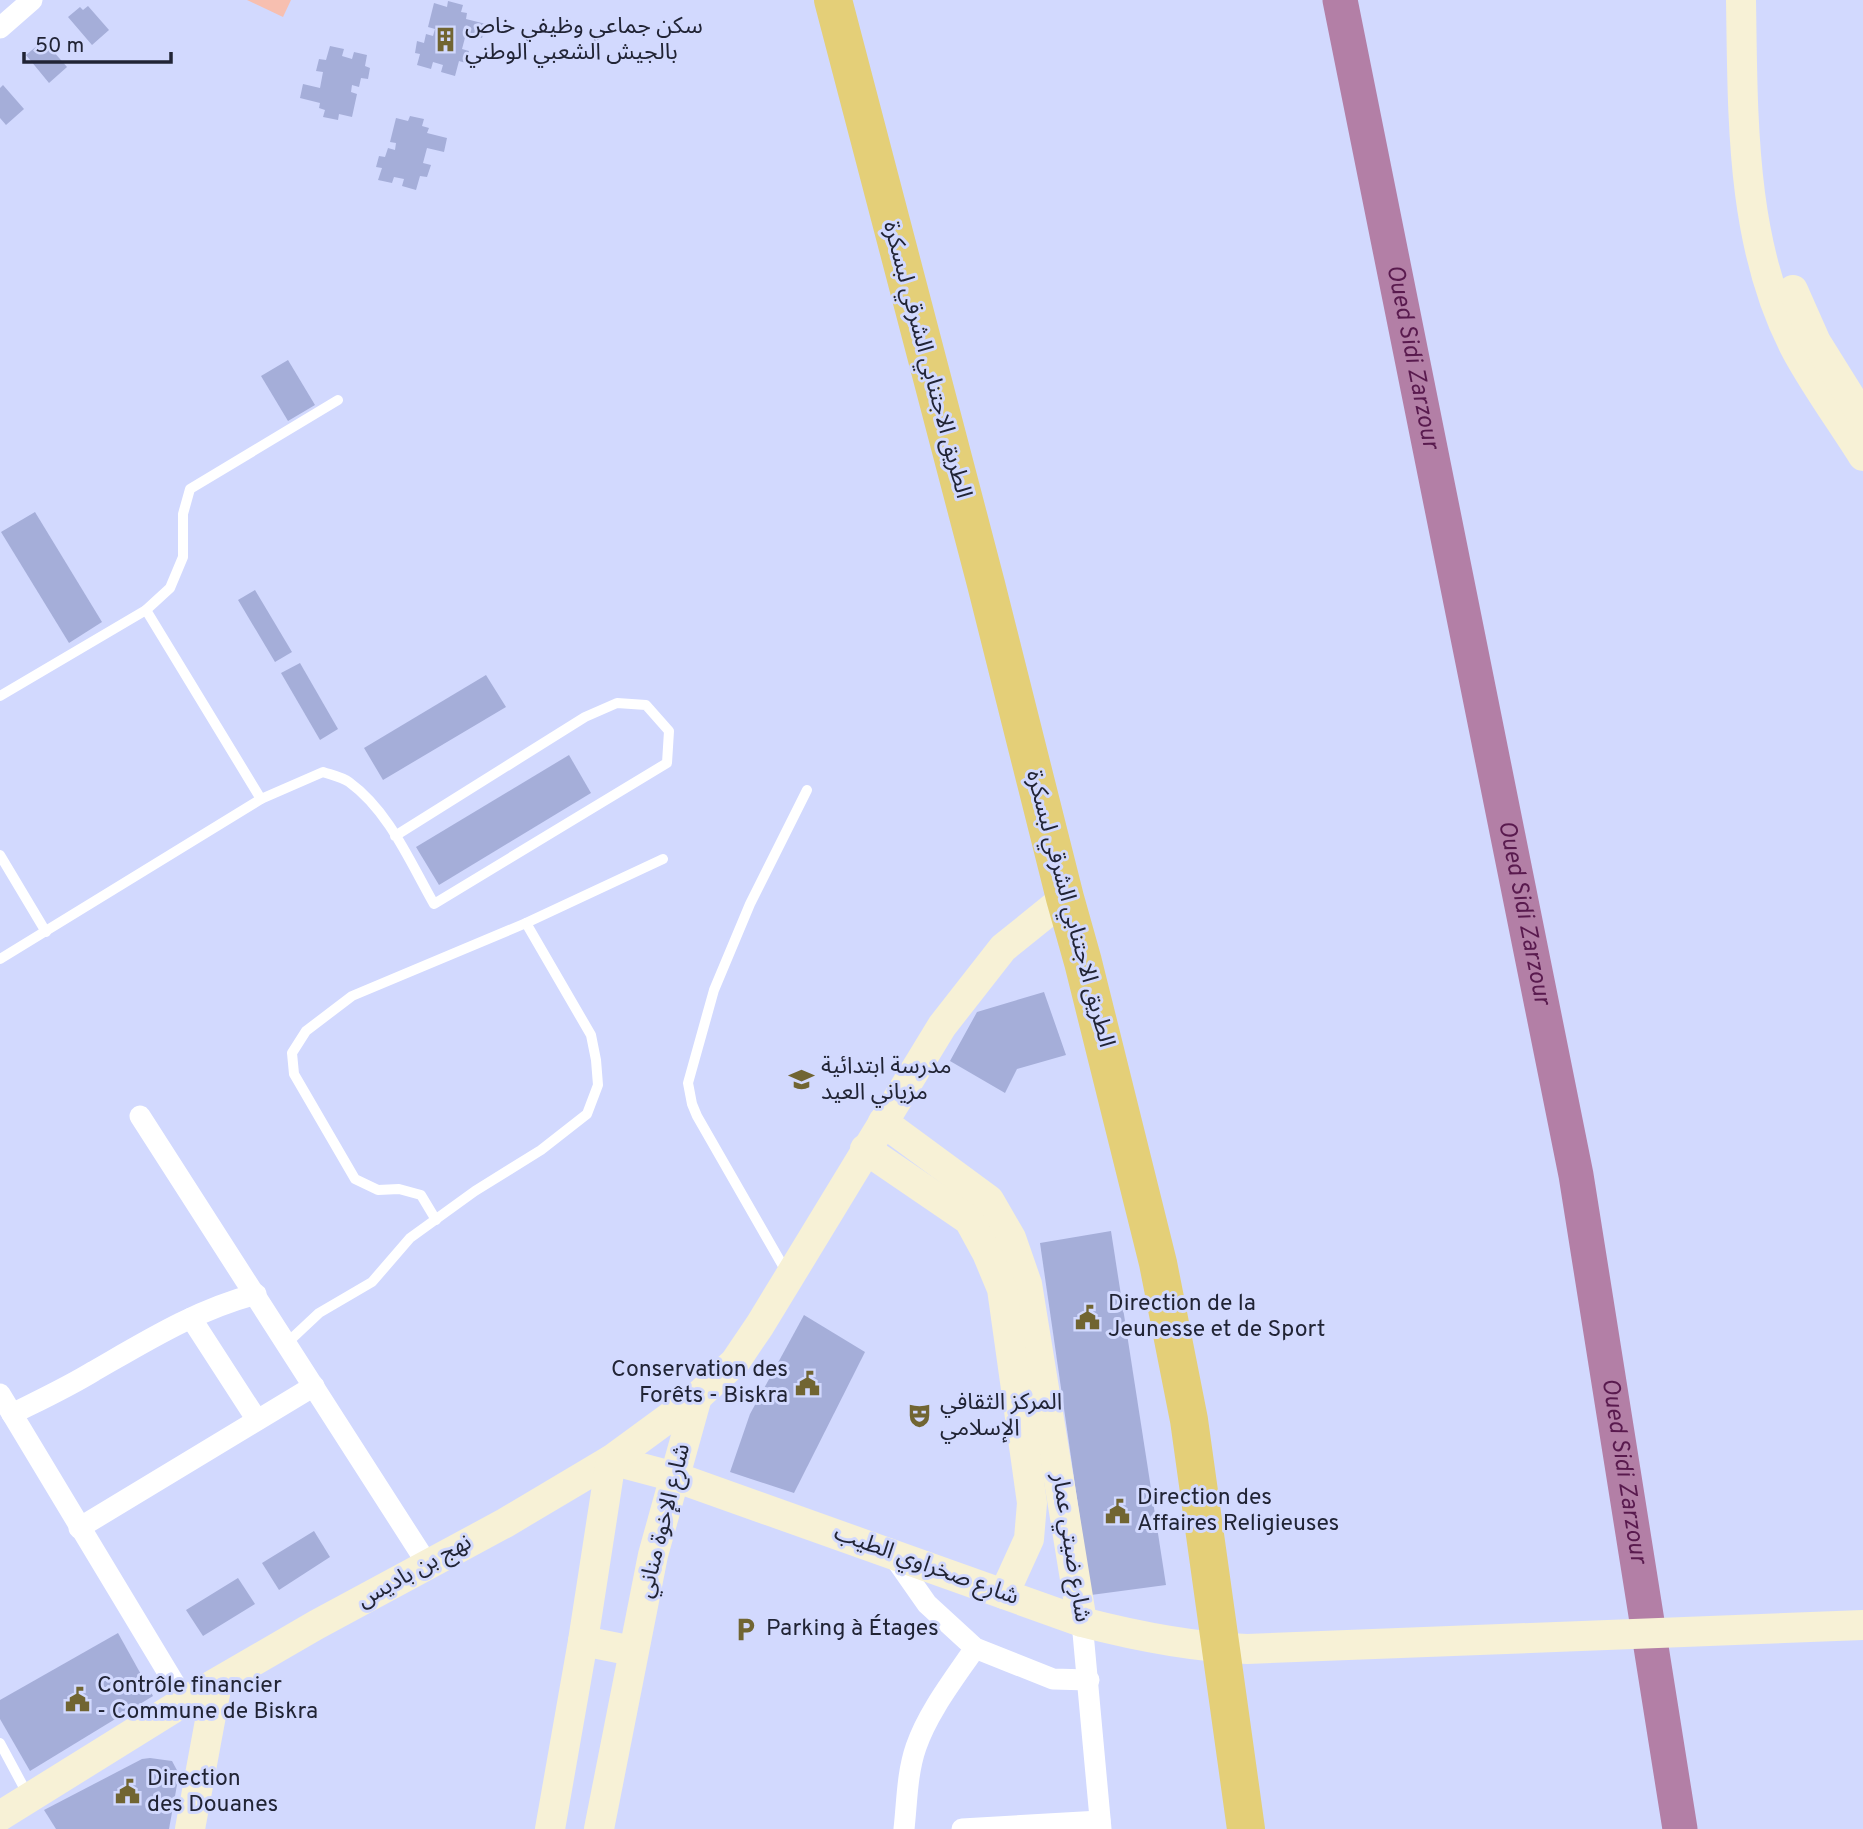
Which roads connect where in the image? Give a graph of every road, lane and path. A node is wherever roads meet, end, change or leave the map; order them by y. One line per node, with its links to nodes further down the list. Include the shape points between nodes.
1 (32, 0): 6 (street)
2 (833, 0): 17 (highway, الطريق الاجتنابي الشرقي لبسكرة)
3 (858, 0): 47 (highway, الطريق الاجتنابي الشرقي لبسكرة, via 1178,1248 1219,1442)
4 (1741, 0): 9 (main road, via 1750,187 1765,272 1797,351)
5 (1761, 0): 8 (main road, via 1770,188 1777,237 1796,300)
6 (0, 28)
7 (338, 400): 10 (lane, via 190,489 183,514 183,556 170,588)
8 (1863, 418)
9 (1863, 456)
10 (146, 610): 11 (lane); 13 (lane)
11 (0, 695)
12 (807, 790): 25 (lane, via 750,904 714,990 688,1083 697,1116)
13 (261, 799): 14 (lane, via 323,772 347,780 372,802); 19 (lane)
14 (395, 835): 14 (lane, via 434,904 667,763 669,732 646,705 617,703 585,717)
15 (0, 855): 19 (lane)
16 (663, 859): 18 (lane)
17 (1065, 898): 22 (main road, via 1003,948 942,1026); 47 (highway, الطريق الاجتنابي الشرقي لبسكرة, via 1169,1316)
18 (526, 923): 24 (lane, via 590,1035 598,1085 587,1114); 24 (lane, via 352,996 306,1031 292,1053 294,1074 355,1179 378,1190 421,1195)
19 (46, 932): 20 (lane)
20 (0, 959)
21 (141, 1115): 27 (street)
22 (883, 1122): 23 (main road); 26 (main road, شارع ضيتي عمار, via 989,1200 1011,1238)
23 (865, 1149): 25 (main road); 26 (main road, via 969,1220 987,1253)
24 (436, 1220): 29 (lane, via 410,1238 372,1282 319,1313)
25 (788, 1276): 32 (main road, via 734,1362)
26 (1015, 1286): 38 (main road, via 1032,1503); 39 (main road, شارع ضيتي عمار)
27 (256, 1294): 28 (street); 29 (street)
28 (191, 1318): 33 (street); 34 (street)
29 (287, 1343): 30 (street)
30 (314, 1386): 34 (street); 41 (street)
31 (0, 1394): 33 (street)
32 (697, 1397): 35 (main road, شارع الإخوة مناني); 36 (main road, شارع الإخوة مناني)
33 (12, 1414): 37 (street)
34 (257, 1420): 37 (street)
35 (611, 1460): 36 (main road, شارع صخراوي الطيب); 41 (main road, نهج بن باديس); 45 (main road)
36 (675, 1477): 40 (main road, شارع صخراوي الطيب); 48 (main road, شارع الإخوة مناني)
37 (79, 1528): 51 (street)
38 (1029, 1539): 39 (main road); 42 (main road)
39 (1069, 1544): 43 (main road, شارع ضيتي عمار)
40 (890, 1552): 42 (main road, شارع صخراوي الطيب); 46 (street, via 927,1604)
41 (428, 1564): 50 (main road, نهج بن باديس)
42 (1003, 1594): 43 (main road, شارع صخراوي الطيب)
43 (1082, 1622): 47 (main road, شارع صخراوي الطيب, via 1134,1635); 49 (street, شارع ضيتي عمار)
44 (1863, 1625): 47 (main road, شارع صخراوي الطيب)
45 (583, 1641): 48 (main road); 58 (main road)
46 (975, 1648): 49 (street, via 1053,1679); 60 (street, via 916,1747)
47 (1234, 1649): 62 (highway, الطريق الاجتنابي الشرقي لبسكرة); 63 (highway, الطريق الاجتنابي الشرقي لبسكرة)
48 (633, 1651): 59 (main road, شارع الإخوة مناني)
49 (1089, 1680): 56 (street, شارع ضيتي عمار)
50 (218, 1683): 51 (main road, نهج بن باديس); 53 (main road)
51 (174, 1708): 53 (main road); 54 (main road, نهج بن باديس)
52 (0, 1743): 54 (lane)
53 (206, 1746): 57 (main road)
54 (30, 1799): 55 (main road, نهج بن باديس)
55 (0, 1816)
56 (1100, 1825): 61 (street)
57 (190, 1829)
58 (550, 1829)
59 (599, 1829)
60 (904, 1829)
61 (962, 1829)
62 (1246, 1829)
63 (1271, 1829)

